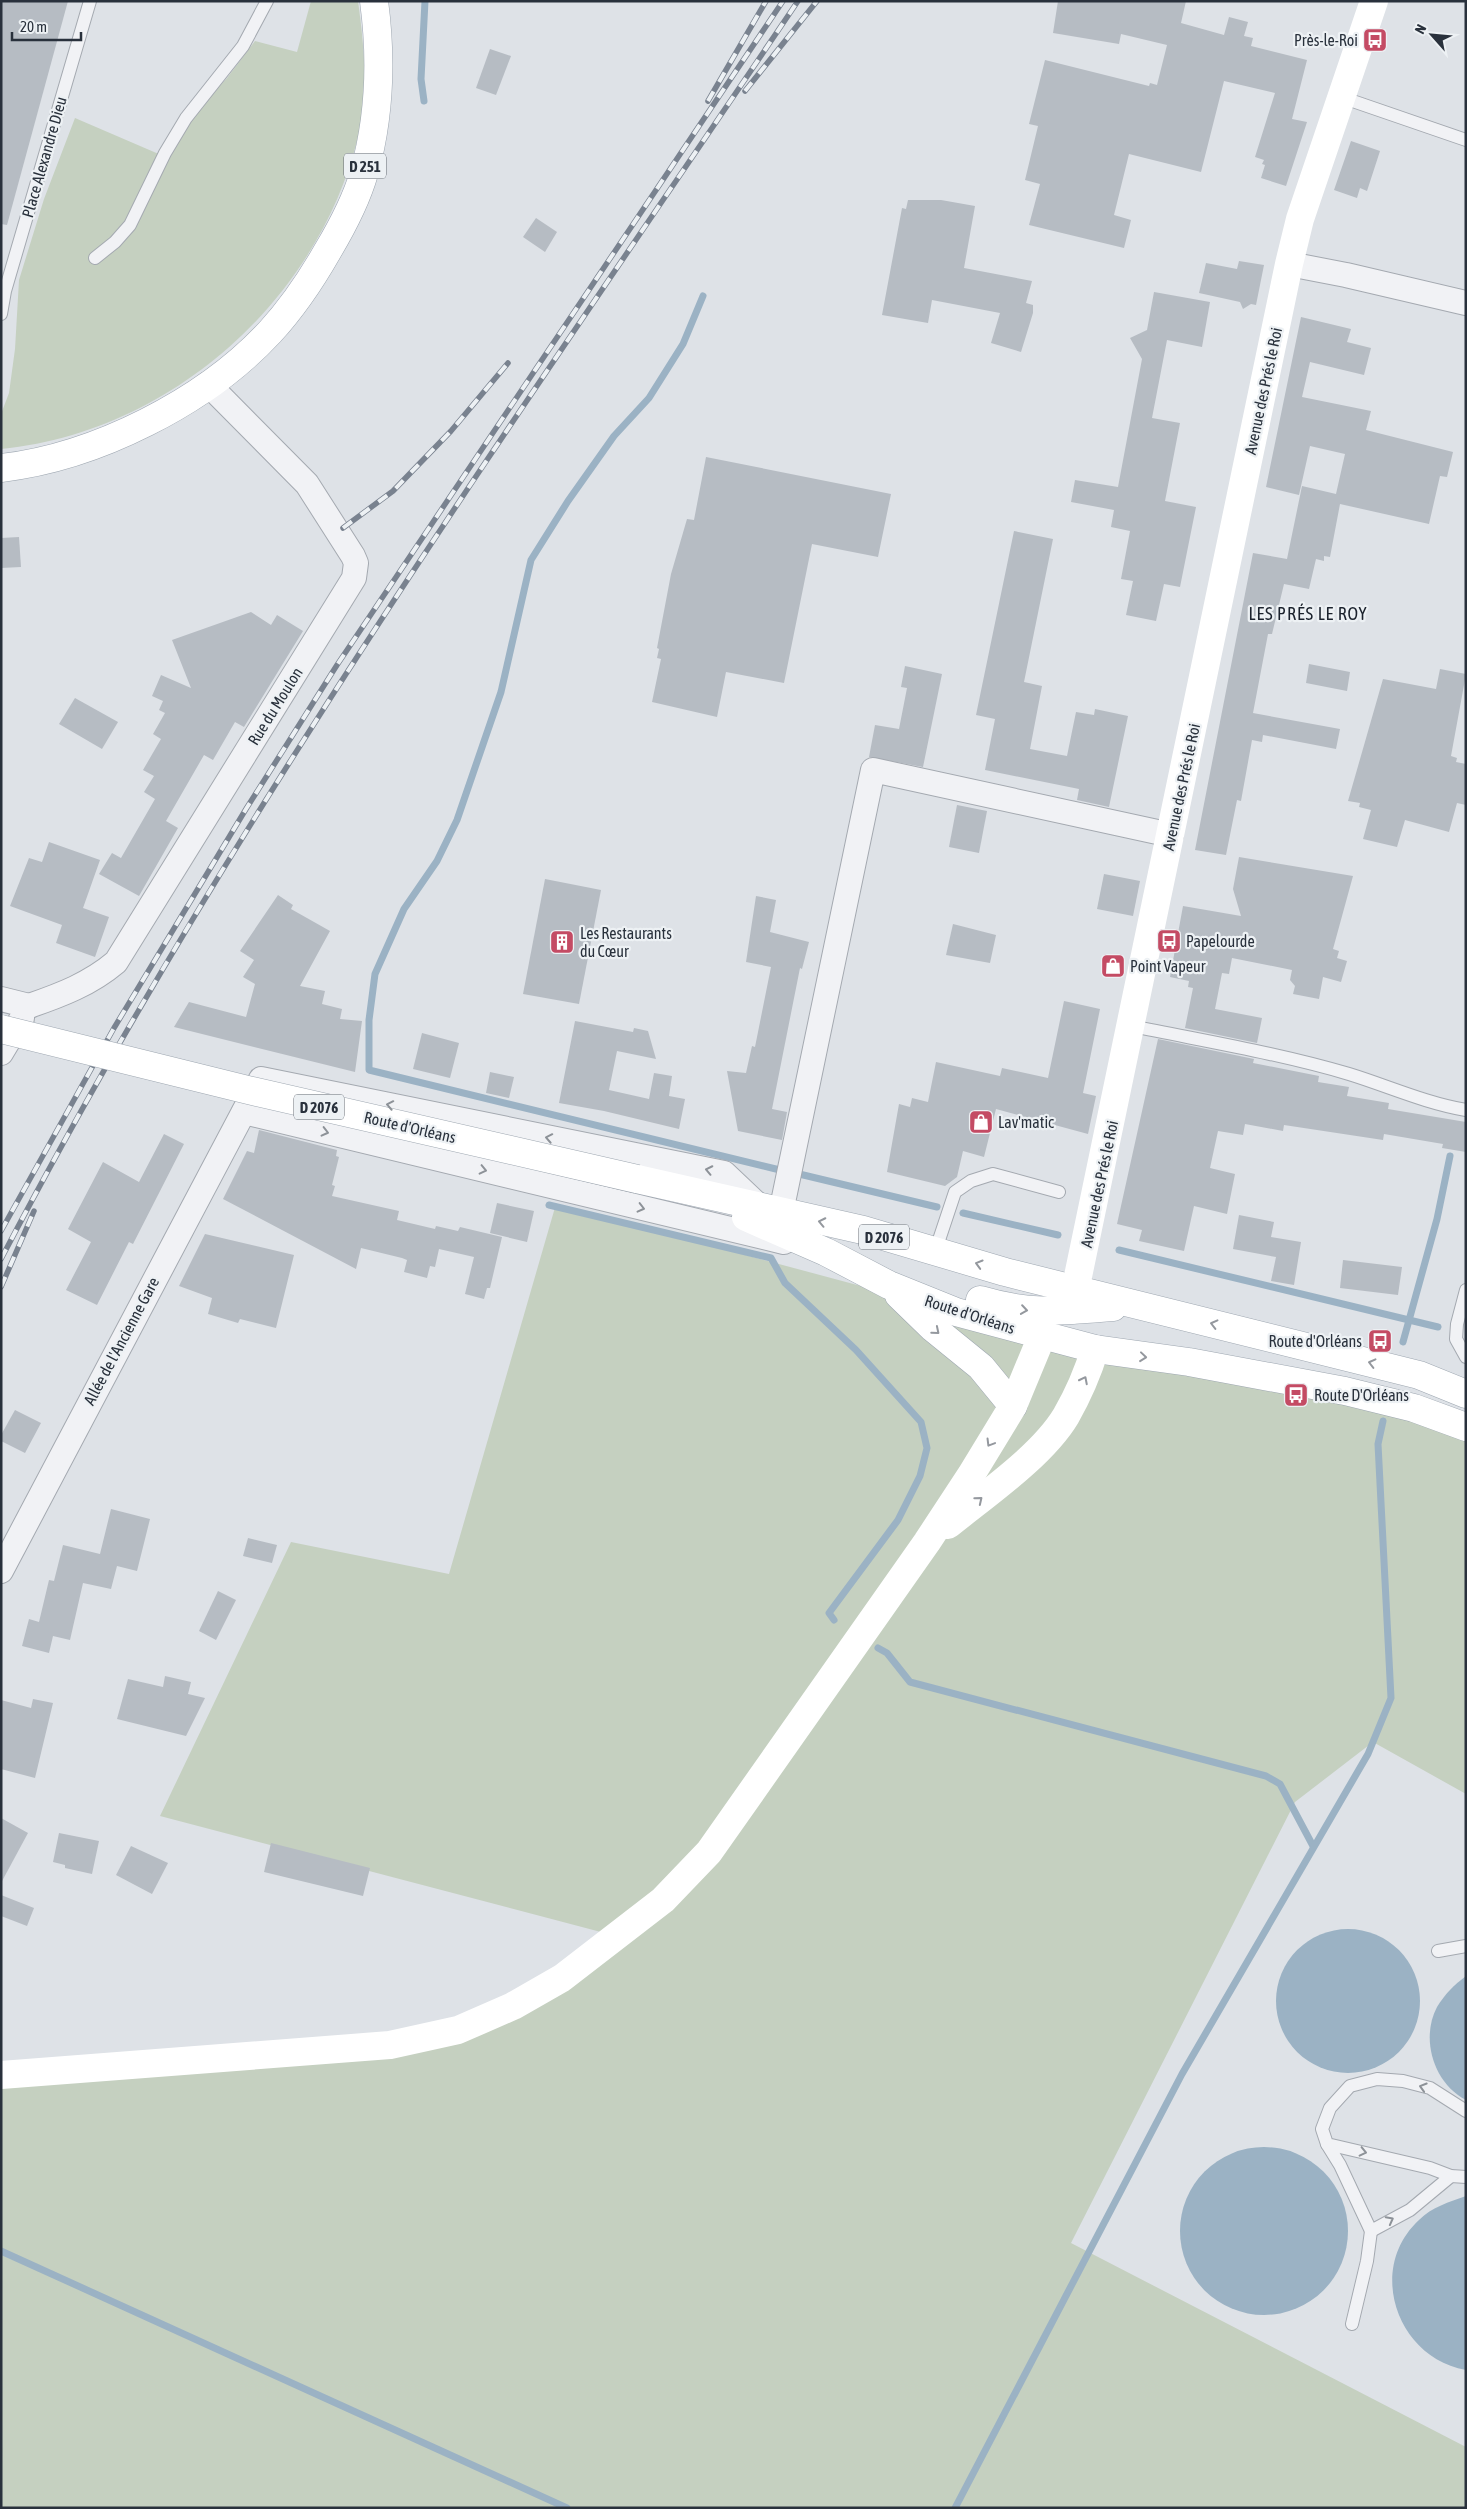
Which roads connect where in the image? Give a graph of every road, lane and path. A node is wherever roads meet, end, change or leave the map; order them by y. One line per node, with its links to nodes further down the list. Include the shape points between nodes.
1 (90, 1): 10 (lane, Place Alexandre Dieu)
2 (267, 1): 7 (lane, via 243,46 186,118 130,225)
3 (374, 1): 11 (main road, D 251, via 380,53 377,115 363,175 350,209 323,259 287,312 248,352)
4 (1374, 1): 5 (main road, Avenue des Prés le Roi)
5 (1341, 97): 6 (lane); 8 (main road, Avenue des Prés le Roi, via 1300,219)
6 (1466, 140)
7 (95, 258)
8 (1289, 264): 9 (street); 13 (main road, Avenue des Prés le Roi)
9 (1466, 303)
10 (1, 314)
11 (208, 384): 12 (main road, D 251, via 115,438 51,459); 15 (street, Rue du Moulon, via 307,484 354,556 356,570 116,962 98,977)
12 (1, 468)
13 (1171, 835): 16 (main road, Avenue des Prés le Roi); 23 (street, via 873,770)
14 (1, 999): 15 (street)
15 (30, 1006): 18 (street)
16 (1132, 1026): 19 (lane, via 1316,1066 1442,1106); 28 (main road, Avenue des Prés le Roi)
17 (1, 1029): 21 (main road, Route d'Orléans / D 2076, bridge)
18 (1, 1053)
19 (1466, 1110)
20 (244, 1112): 23 (street, Allée de l'Ancienne Gare, one-way to 20, via 724,1173 261,1079); 24 (street, one-way to 24); 40 (street, Allée de l'Ancienne Gare)
21 (690, 1192): 23 (main road, Route d'Orléans / D 2076); 24 (main road, Route d'Orléans / D 2076)
22 (1059, 1192): 25 (lane, via 993,1174 971,1181 955,1192)
23 (771, 1210): 25 (main road, Route d'Orléans / D 2076, one-way to 23, via 863,1230)
24 (826, 1252): 26 (main road, Route d'Orléans / D 2076); 28 (main road, D 2076, one-way to 28, via 1006,1308 1036,1312)
25 (935, 1252): 28 (main road, Route d'Orléans / D 2076, one-way to 25, via 1005,1272)
26 (888, 1285): 29 (main road, Route d'Orléans / D 2076, via 956,1312); 35 (main road, D 2076, one-way to 35, via 981,1367)
27 (1466, 1290): 31 (lane, via 1456,1339)
28 (1074, 1300): 29 (main road); 30 (main road); 32 (main road, one-way to 28, via 1136,1305)
29 (1042, 1336): 30 (main road, Route d'Orléans / D 2076); 35 (main road)
30 (1095, 1349): 36 (main road, Route d'Orléans / D 2076, one-way to 36, via 1262,1374); 39 (main road, one-way to 30, via 1044,1444 1066,1417)
31 (1466, 1357)
32 (1419, 1375): 33 (main road); 34 (main road)
33 (1466, 1385)
34 (1466, 1394)
35 (1013, 1406): 39 (main road, one-way to 39)
36 (1414, 1408): 37 (main road, Route d'Orléans / D 2076); 38 (main road, Route d'Orléans / D 2076)
37 (1466, 1416)
38 (1466, 1427)
39 (927, 1542): 43 (main road, via 709,1852 664,1900 562,1978 513,2006 458,2030 390,2044)
40 (1, 1571)
41 (1466, 1946): 42 (lane)
42 (1438, 1951)
43 (1, 2074)
44 (1466, 2111): 45 (lane, one-way to 45, via 1430,2088 1377,2079 1350,2086 1330,2108 1322,2129)
45 (1327, 2144): 46 (lane, one-way to 46); 48 (lane)
46 (1451, 2176): 47 (lane); 48 (lane, one-way to 46, via 1410,2210)
47 (1466, 2177)
48 (1371, 2231): 49 (lane)
49 (1352, 2324)

